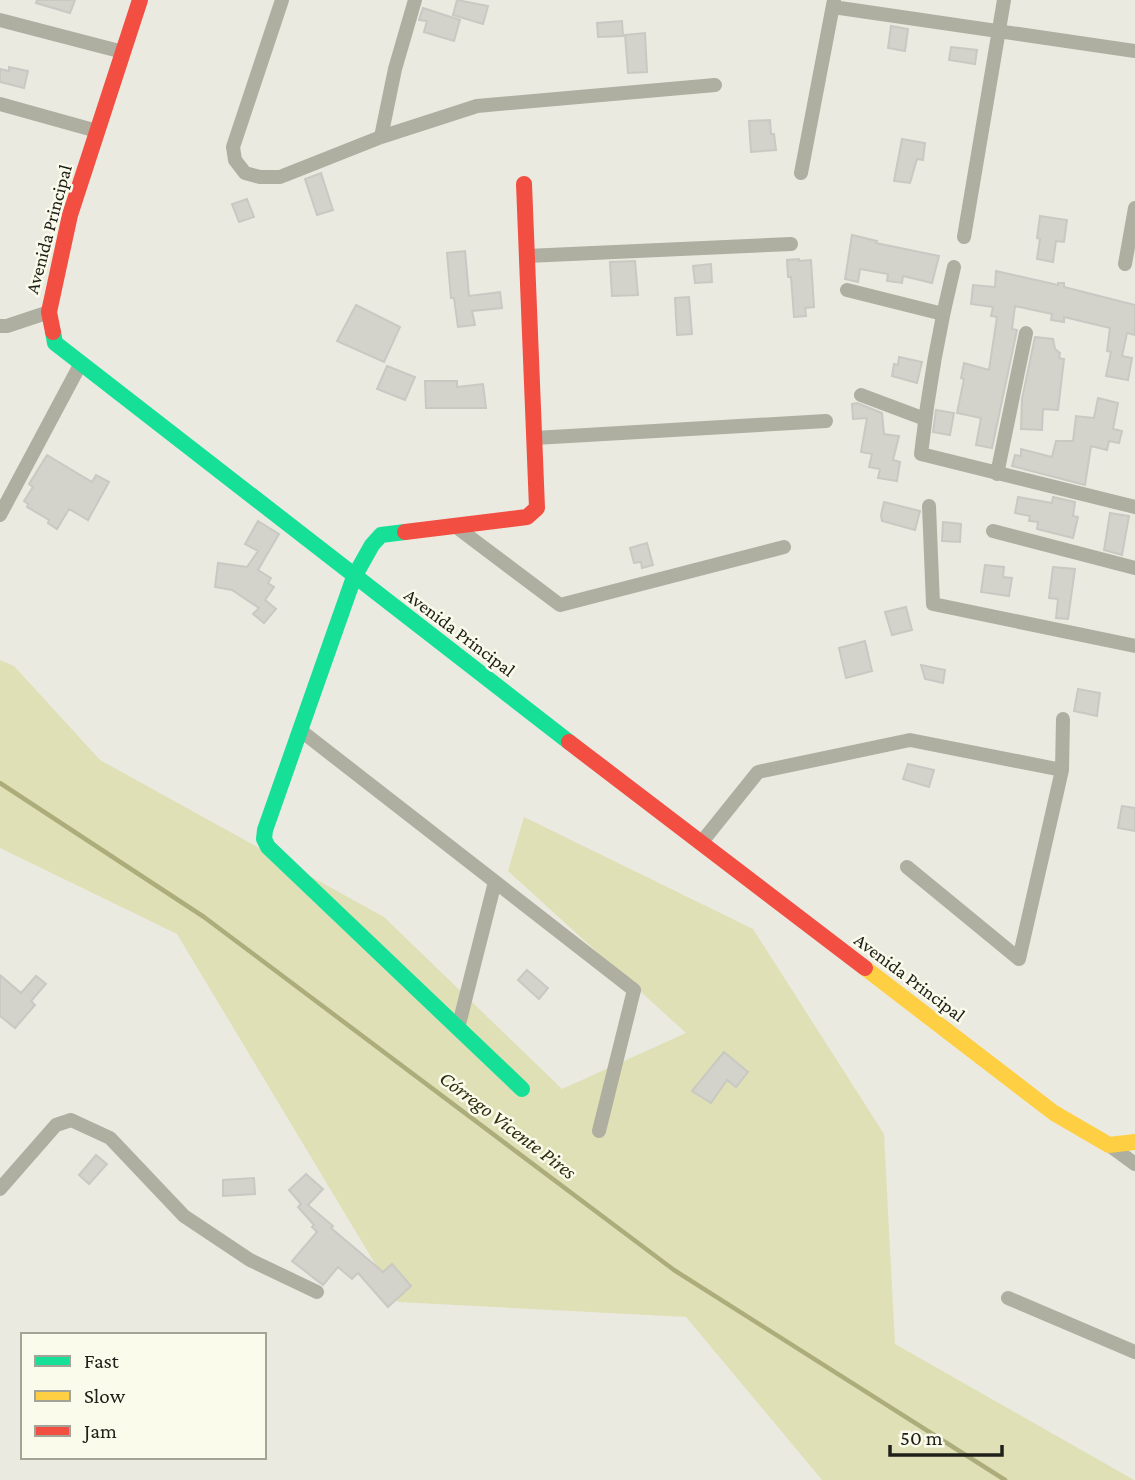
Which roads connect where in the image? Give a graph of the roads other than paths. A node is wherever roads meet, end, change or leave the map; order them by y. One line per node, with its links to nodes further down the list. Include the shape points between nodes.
1 (141, 0): 9 (street, Avenida Principal)
2 (282, 0): 13 (street, via 233,147 235,160 245,173 280,177)
3 (415, 0): 13 (street)
4 (1004, 0): 7 (street)
5 (834, 3): 7 (street); 14 (street)
6 (0, 20): 9 (street)
7 (999, 31): 8 (street); 17 (street)
8 (1135, 51)
9 (122, 52): 12 (street, Avenida Principal)
10 (715, 85): 13 (street, via 477,106)
11 (0, 103): 12 (street)
12 (97, 131): 23 (street, Avenida Principal, via 70,215)
13 (381, 136)
14 (801, 173)
15 (524, 184): 19 (street)
16 (1135, 208): 20 (street)
17 (964, 237)
18 (791, 244): 19 (street)
19 (527, 257): 31 (street)
20 (1125, 264)
21 (954, 267): 24 (street)
22 (847, 290): 24 (street)
23 (48, 312): 25 (street); 27 (street, Avenida Principal, via 55,343)
24 (943, 314): 29 (street)
25 (0, 326)
26 (1026, 333): 32 (street)
27 (80, 365): 35 (street); 40 (street, Avenida Principal)
28 (861, 395): 29 (street)
29 (925, 419): 32 (street, via 921,454)
30 (827, 421): 31 (street)
31 (535, 438): 36 (street, via 537,508 527,517)
32 (998, 474): 34 (street)
33 (929, 506): 41 (street, via 933,604)
34 (1135, 507)
35 (0, 514)
36 (455, 526): 38 (street, via 561,604); 40 (street, via 381,536)
37 (993, 531): 39 (street)
38 (784, 547)
39 (1135, 568)
40 (354, 577): 43 (street); 45 (street, Avenida Principal)
41 (1135, 646)
42 (1063, 719): 44 (street)
43 (300, 730): 47 (street); 48 (street, via 265,830 268,847)
44 (1062, 770): 45 (street, via 911,740 758,772); 46 (street, via 1019,959)
45 (701, 843): 52 (street, Avenida Principal, via 1054,1114)
46 (907, 867)
47 (495, 882): 48 (street); 50 (street, via 634,990)
48 (458, 1028): 49 (street)
49 (522, 1089)
50 (599, 1131)
51 (1135, 1142): 52 (street)
52 (1109, 1145): 53 (street)
53 (1135, 1164)
54 (0, 1189): 55 (street, via 56,1125 71,1120 110,1138 184,1216 250,1261)
55 (317, 1292)
56 (1008, 1298): 57 (street)
57 (1135, 1352)

